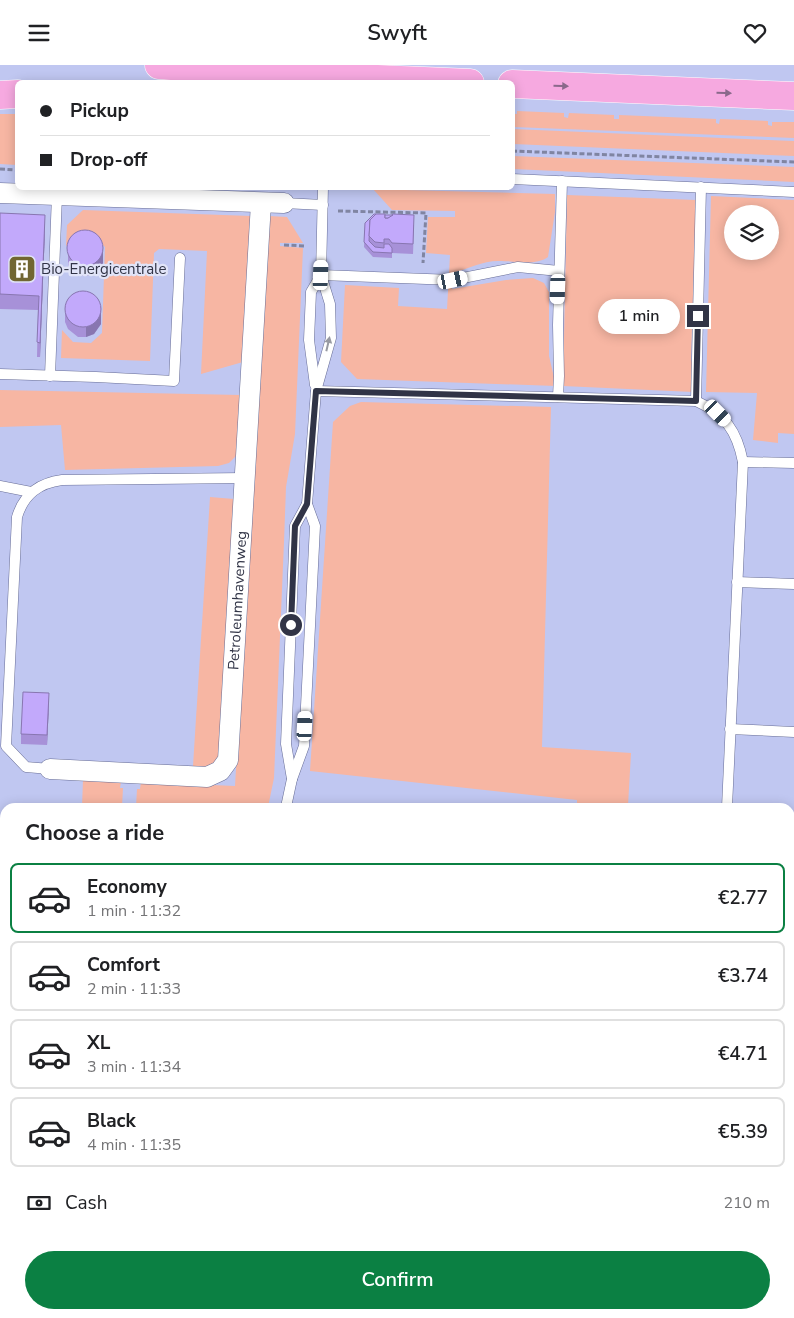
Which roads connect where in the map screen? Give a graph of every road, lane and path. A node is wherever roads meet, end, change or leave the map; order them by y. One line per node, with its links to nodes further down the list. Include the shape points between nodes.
1 (159, 65): 2 (highway)
2 (285, 75): 3 (highway); 4 (highway)
3 (228, 80)
4 (401, 80)
5 (515, 84): 8 (highway, one-way to 8)
6 (0, 95): 7 (highway)
7 (15, 95)
8 (794, 96)
9 (515, 151): 10 (path)
10 (794, 162)
11 (0, 169): 12 (path)
12 (15, 170)
13 (515, 179): 14 (lane)
14 (562, 181): 15 (lane); 27 (lane)
15 (701, 187): 17 (lane); 34 (lane)
16 (323, 190): 23 (lane)
17 (794, 192)
18 (0, 193): 20 (street)
19 (158, 193): 20 (street); 21 (street)
20 (57, 195): 31 (lane)
21 (261, 203): 22 (street); 37 (street, Petroleumhavenweg)
22 (284, 203): 23 (lane)
23 (322, 208): 25 (lane); 29 (path, via 426,213)
24 (284, 245): 25 (path)
25 (321, 247): 28 (lane)
26 (180, 258): 31 (lane, via 174,381)
27 (559, 271): 29 (lane, via 518,267 453,280); 33 (lane)
28 (321, 275): 29 (lane); 32 (lane, one-way to 28, via 330,338 330,305); 32 (lane, via 311,292 309,340)
29 (422, 279)
30 (0, 374): 31 (lane)
31 (50, 376)
32 (316, 391): 33 (lane); 40 (lane)
33 (558, 397): 34 (lane)
34 (696, 401): 35 (lane, via 727,422 735,435)
35 (743, 462): 36 (lane); 41 (lane)
36 (794, 463)
37 (245, 478): 39 (lane, via 62,480 39,486); 46 (street, Petroleumhavenweg, via 228,753 224,766 207,777)
38 (0, 486): 39 (lane)
39 (31, 492): 43 (lane, via 17,517)
40 (307, 504): 47 (lane, via 295,526 286,744); 47 (lane, via 315,526 304,746)
41 (737, 582): 42 (lane); 44 (lane)
42 (794, 584)
43 (4, 713): 46 (lane, Petroleumhavenweg, via 6,746 26,767)
44 (730, 729): 45 (lane); 49 (lane)
45 (794, 732)
46 (50, 769)
47 (292, 779): 48 (lane)
48 (287, 803)
49 (727, 803)

